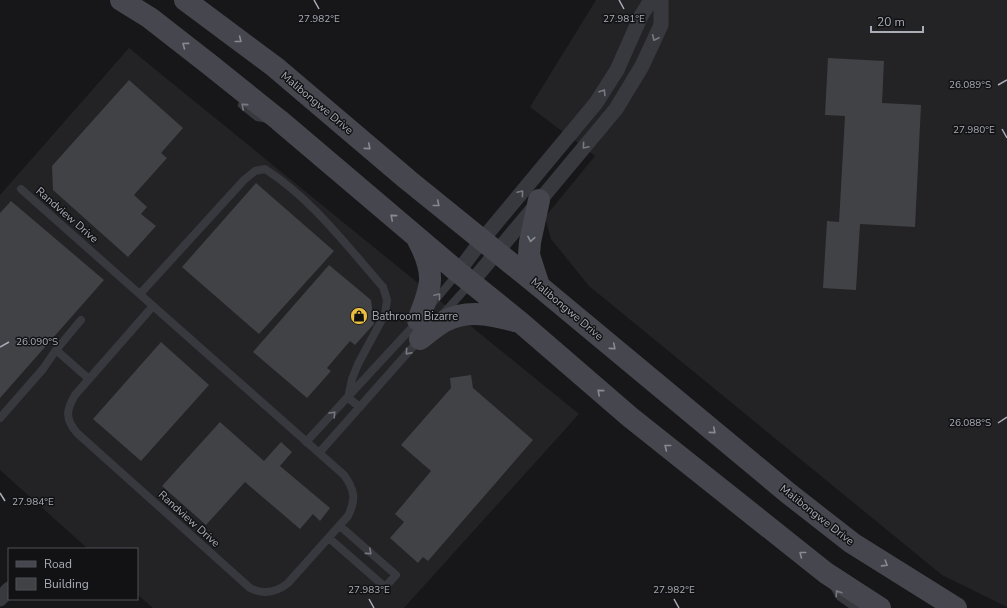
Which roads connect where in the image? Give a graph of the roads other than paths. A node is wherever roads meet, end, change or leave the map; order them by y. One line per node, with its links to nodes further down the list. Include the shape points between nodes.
1 (121, 0): 6 (main road, one-way to 1, via 214,73 150,18)
2 (185, 0): 10 (main road, Malibongwe Drive, one-way to 10, via 275,67)
3 (651, 0): 10 (street, one-way to 3, via 596,103 617,70 640,16)
4 (661, 0): 8 (street, one-way to 8, via 661,26 616,109)
5 (234, 98): 6 (lane, one-way to 5, via 258,117)
6 (279, 120): 9 (main road, one-way to 6)
7 (21, 189): 13 (lane, Randview Drive)
8 (539, 200): 10 (street); 12 (main road, one-way to 12, via 529,255)
9 (416, 237): 11 (main road); 17 (main road, via 426,255 431,274)
10 (489, 246): 11 (street); 12 (main road, Malibongwe Drive)
11 (465, 278): 16 (main road); 17 (lane, one-way to 11); 17 (lane)
12 (539, 286): 32 (main road, Malibongwe Drive, one-way to 32, via 794,498 852,543)
13 (140, 294): 14 (lane, Randview Drive); 20 (lane, via 244,180 255,171 265,169 322,216 383,287 387,300 385,314 358,364)
14 (153, 306): 19 (lane, Randview Drive); 23 (lane, Randview Drive)
15 (81, 320): 18 (lane)
16 (520, 322): 17 (main road, via 468,314); 27 (main road, one-way to 16, via 630,418)
17 (419, 330): 20 (lane); 21 (lane, one-way to 21)
18 (56, 350): 19 (lane); 22 (lane, via 43,369)
19 (89, 379): 26 (lane, Randview Drive, via 75,395 68,411 68,420 77,434 250,588 264,593 281,589)
20 (348, 398): 21 (lane); 23 (lane, one-way to 20)
21 (360, 407): 24 (lane)
22 (0, 418)
23 (306, 442): 24 (lane, Randview Drive)
24 (319, 453): 25 (lane, Randview Drive, via 344,475 352,489 353,507)
25 (340, 526): 26 (lane, Randview Drive); 26 (lane, one-way to 26, via 396,575 385,587)
26 (329, 538)
27 (826, 572): 30 (lane, one-way to 27, via 840,597); 31 (main road)
28 (8, 590): 29 (street)
29 (0, 599)
30 (856, 608)
31 (880, 608)
32 (956, 608)

